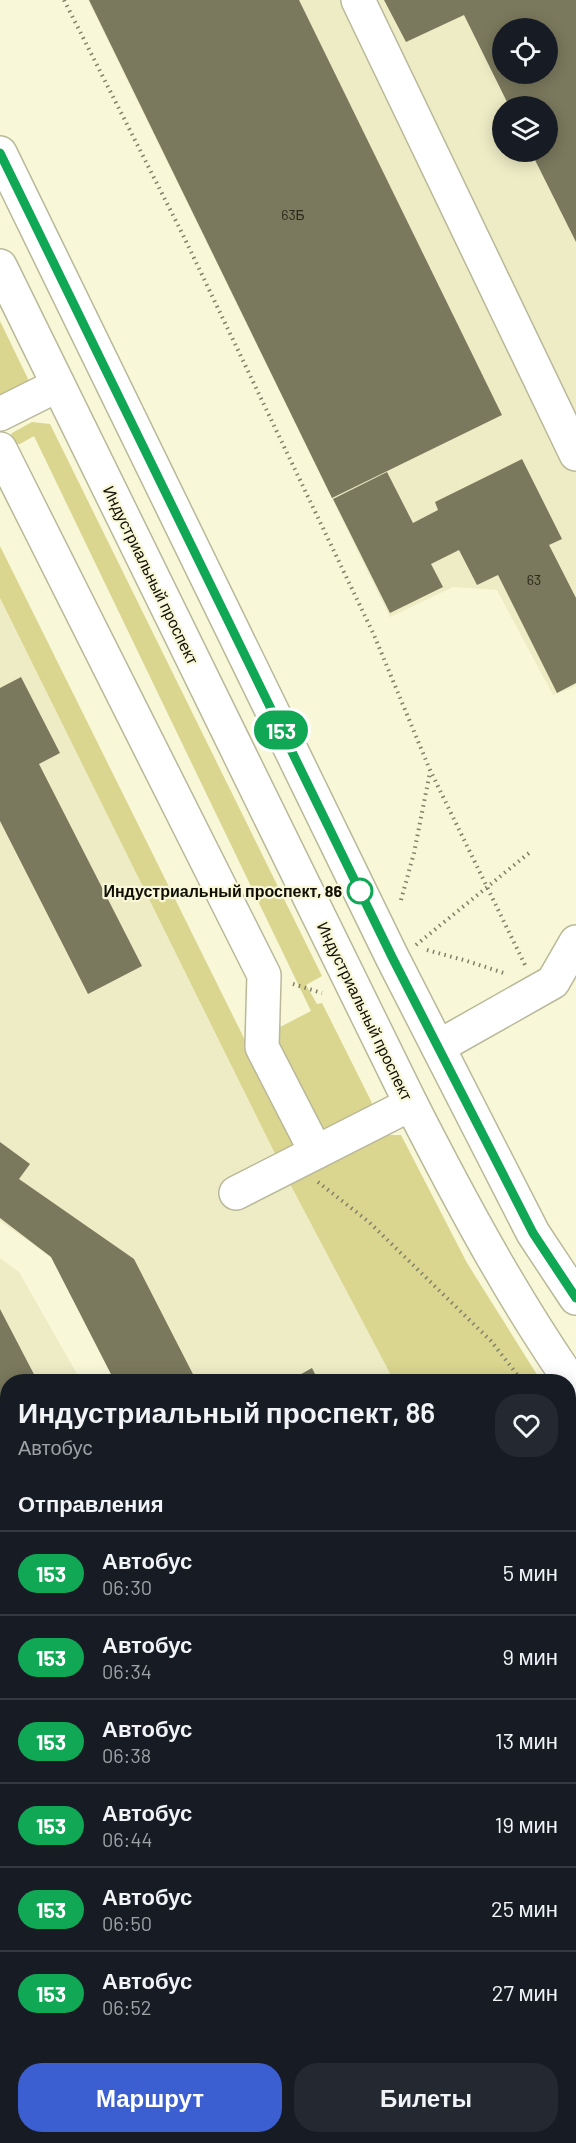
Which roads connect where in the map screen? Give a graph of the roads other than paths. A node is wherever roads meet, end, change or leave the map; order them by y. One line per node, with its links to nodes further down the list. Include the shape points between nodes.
1 (358, 0): 7 (main road)
2 (0, 153): 9 (main road)
3 (0, 266): 4 (main road, Индустриальный проспект)
4 (58, 385): 5 (main road); 10 (main road, Индустриальный проспект)
5 (0, 414)
6 (0, 449): 11 (main road, via 264,975 262,1047)
7 (576, 454)
8 (576, 942): 9 (main road, via 553,982)
9 (438, 1047): 13 (main road, via 533,1233)
10 (411, 1104): 11 (main road); 14 (main road, Индустриальный проспект, via 468,1214)
11 (310, 1156): 12 (main road)
12 (236, 1193)
13 (576, 1298)
14 (566, 1374)

